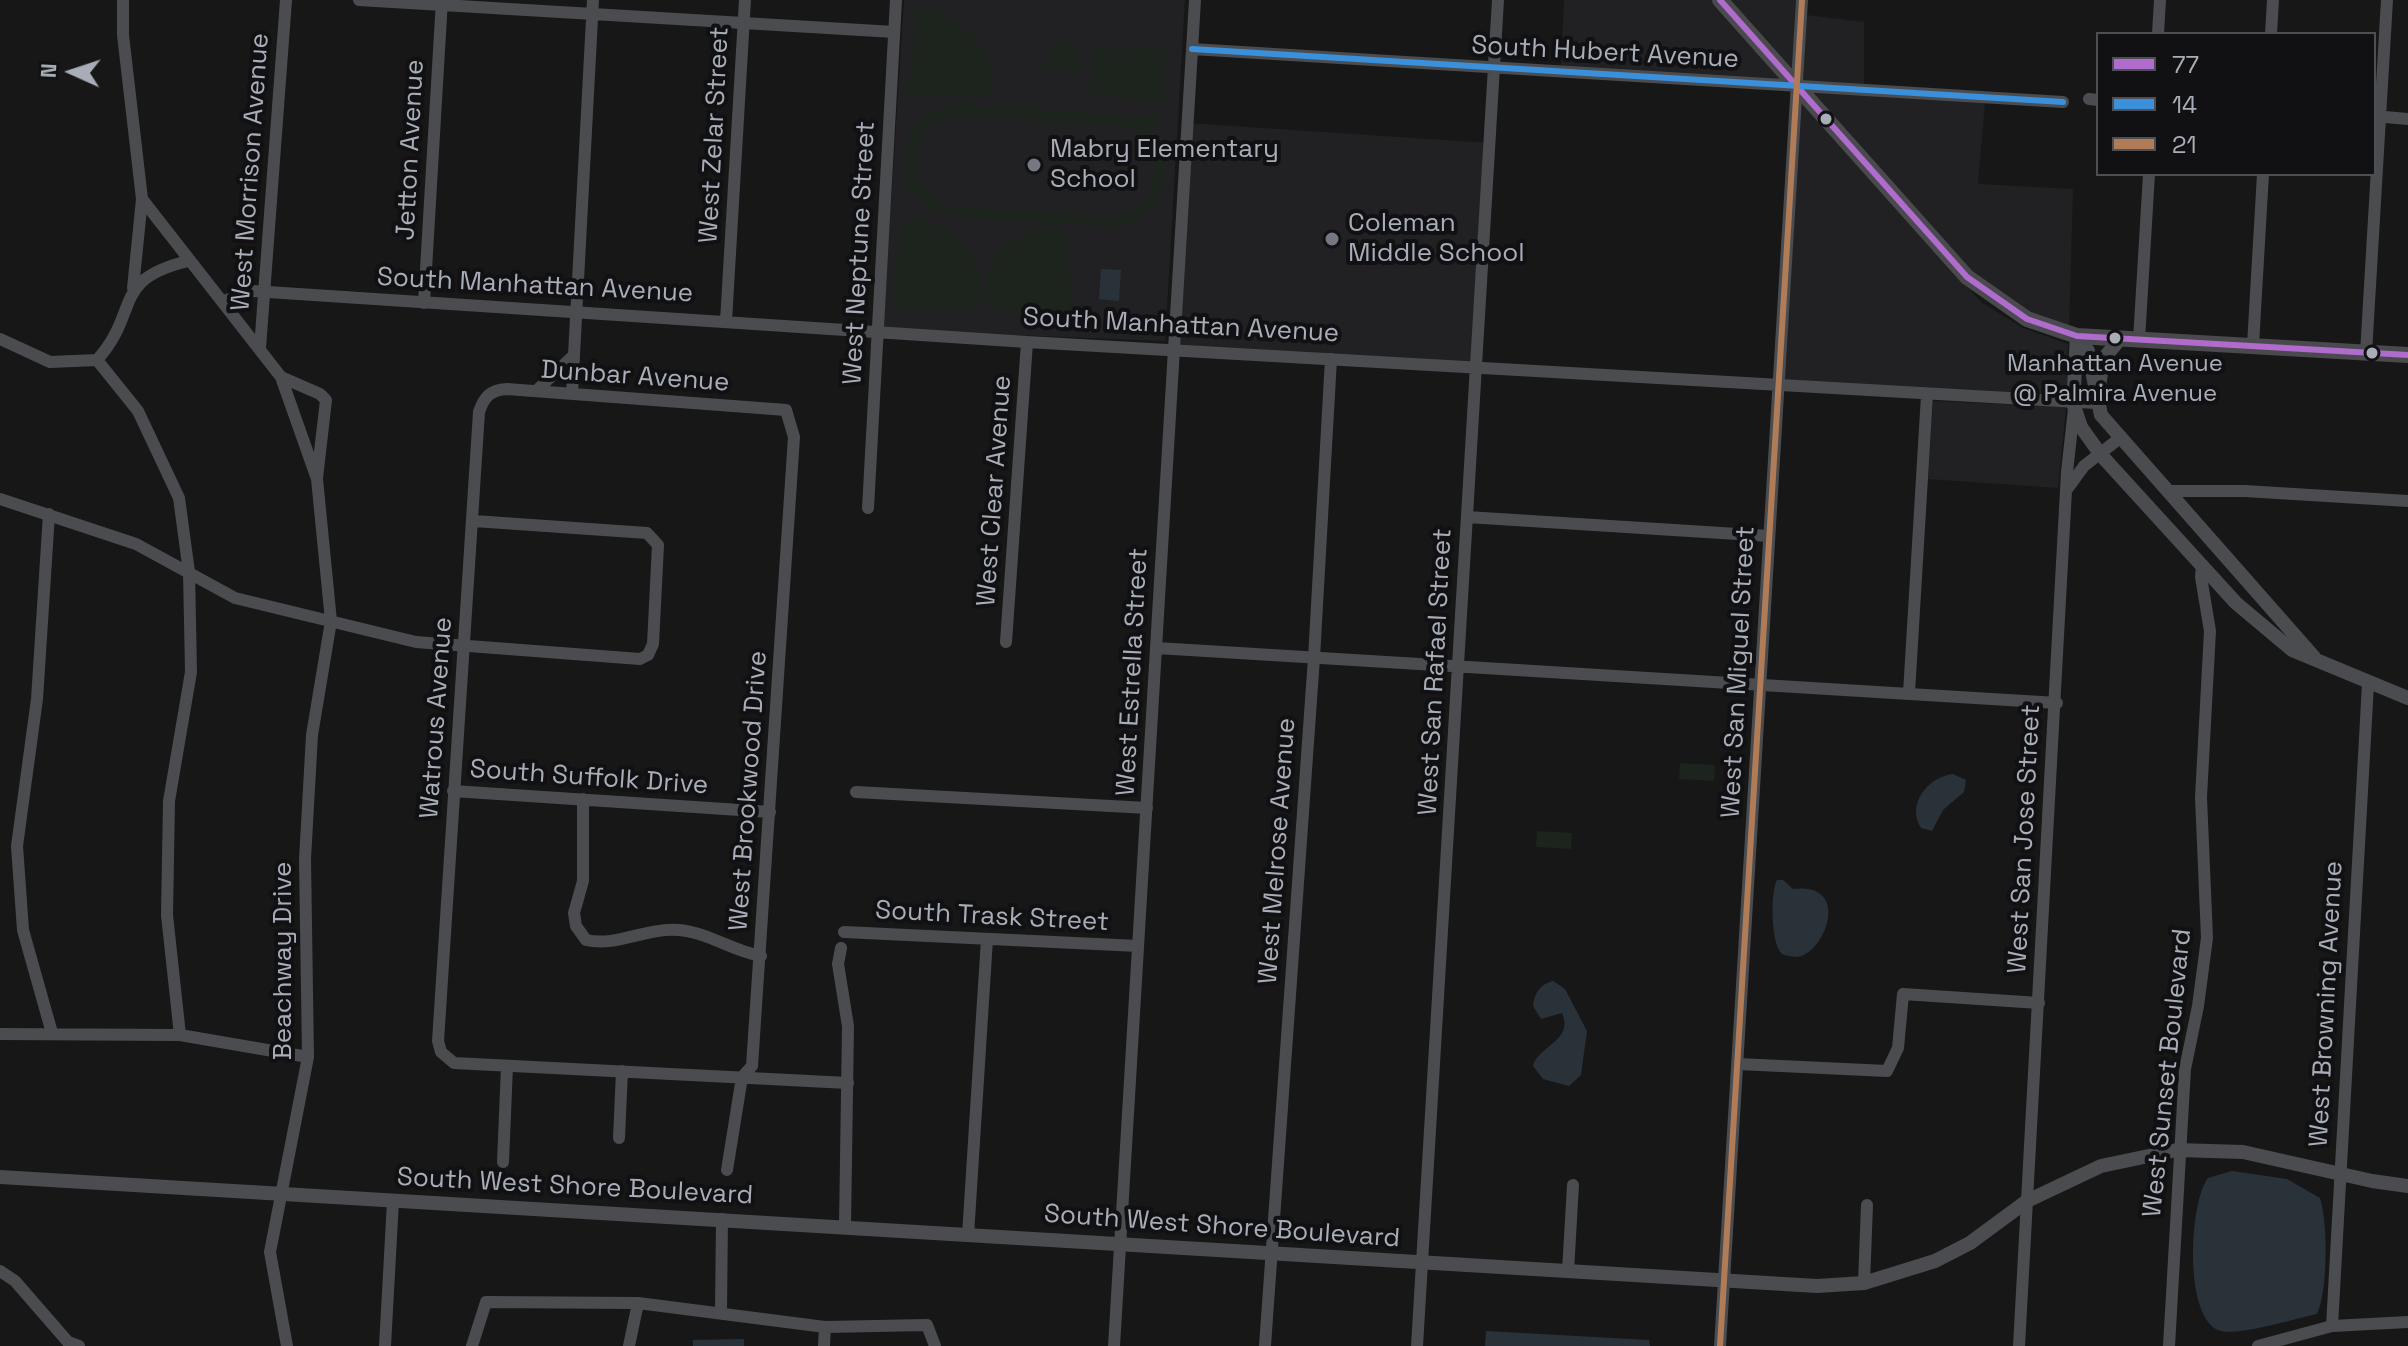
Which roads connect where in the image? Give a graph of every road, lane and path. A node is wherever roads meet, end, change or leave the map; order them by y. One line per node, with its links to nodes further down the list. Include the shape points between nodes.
1 (123, 0): 30 (street)
2 (286, 0): 33 (street, West Morrison Avenue)
3 (359, 0): 14 (street)
4 (593, 0): 15 (street)
5 (745, 0): 16 (street, West Zelar Street)
6 (896, 0): 17 (street, West Neptune Street)
7 (1195, 0): 20 (street, West Estrella Street)
8 (1498, 0): 21 (street, West San Rafael Street)
9 (1720, 0): 22 (main road)
10 (1802, 0): 22 (street, West San Miguel Street)
11 (2160, 0): 18 (street)
12 (2273, 0): 19 (street)
13 (2387, 0): 24 (street)
14 (442, 2): 15 (street); 35 (street, Jetton Avenue)
15 (593, 14): 16 (street); 36 (street)
16 (743, 23): 17 (street); 37 (street, West Zelar Street)
17 (894, 32): 38 (street, West Neptune Street)
18 (2158, 32)
19 (2271, 32)
20 (1192, 49): 21 (street, South Hubert Avenue); 46 (street, West Estrella Street)
21 (1494, 69): 22 (street, South Hubert Avenue); 52 (street, West San Rafael Street)
22 (1796, 87): 23 (street, South Hubert Avenue); 39 (main road, via 1967,277 2027,319); 54 (street, West San Miguel Street)
23 (2063, 102)
24 (2377, 117): 25 (street); 26 (street)
25 (2408, 119)
26 (2376, 138)
27 (2149, 176): 42 (street)
28 (2263, 176): 44 (street)
29 (2374, 176): 47 (street)
30 (142, 199): 31 (street); 32 (street)
31 (188, 261): 32 (street, via 151,272); 34 (street)
32 (133, 291): 51 (street, via 114,341)
33 (264, 293): 34 (street, South Manhattan Avenue, via 243,293); 35 (street, South Manhattan Avenue); 45 (street, West Morrison Avenue)
34 (224, 301): 45 (street)
35 (424, 303): 36 (street, South Manhattan Avenue)
36 (576, 312): 37 (street, South Manhattan Avenue); 48 (street)
37 (726, 321): 38 (street, South Manhattan Avenue)
38 (877, 332): 43 (street, South Manhattan Avenue); 69 (street, West Neptune Street)
39 (2077, 336): 41 (main road); 59 (street, via 2088,351); 60 (street, West San Jose Street)
40 (0, 339): 51 (street, via 50,362)
41 (2120, 339): 42 (main road); 59 (street, via 2104,358)
42 (2139, 340): 44 (main road)
43 (1027, 342): 46 (street, South Manhattan Avenue); 78 (street, West Clear Avenue)
44 (2253, 345): 47 (main road)
45 (260, 348): 53 (street)
46 (1172, 348): 50 (street, South Manhattan Avenue); 80 (street, West Estrella Street)
47 (2366, 353): 49 (main road)
48 (574, 355): 55 (street); 56 (street)
49 (2408, 355)
50 (1331, 359): 52 (street, South Manhattan Avenue); 81 (street, West Melrose Avenue)
51 (97, 360): 76 (street, via 138,411 179,498)
52 (1476, 368): 54 (street, South Manhattan Avenue); 71 (street, West San Rafael Street)
53 (281, 377): 64 (street); 64 (street, via 326,400)
54 (1778, 386): 57 (street, South Manhattan Avenue); 73 (street, West San Miguel Street)
55 (536, 391): 56 (street, Dunbar Avenue); 58 (street, Dunbar Avenue, via 499,390)
56 (572, 394): 61 (street, Dunbar Avenue)
57 (1927, 395): 60 (street, South Manhattan Avenue); 86 (street)
58 (483, 399): 72 (street, Watrous Avenue)
59 (2096, 403): 60 (street, South Manhattan Avenue); 62 (street)
60 (2074, 406): 63 (street, via 2081,427); 65 (street, West San Jose Street)
61 (786, 410): 93 (street, West Brookwood Drive, via 794,437)
62 (2120, 438): 63 (street); 66 (street)
63 (2101, 455): 65 (street); 75 (street)
64 (317, 479): 77 (street, Beachway Drive)
65 (2068, 488): 88 (street, West San Jose Street)
66 (2167, 491): 68 (street); 74 (street)
67 (0, 499): 70 (street)
68 (2408, 501)
69 (868, 508)
70 (49, 514): 76 (street, via 136,544); 100 (street, via 37,699 17,846 23,930)
71 (1467, 517): 73 (street); 83 (street, West San Rafael Street)
72 (474, 521): 79 (street, Watrous Avenue); 79 (street, via 647,533 658,545 653,644 640,659)
73 (1769, 536): 85 (street, West San Miguel Street)
74 (2219, 551): 75 (street); 82 (street)
75 (2202, 566): 82 (street, via 2265,630); 110 (street, West Sunset Boulevard, via 2210,631 2201,797 2207,938)
76 (189, 572): 77 (street, via 235,598); 102 (street, via 191,672 169,801 167,915)
77 (331, 621): 79 (street); 103 (street, Beachway Drive, via 312,735 305,859)
78 (1006, 642)
79 (463, 648): 89 (street, Watrous Avenue)
80 (1157, 648): 81 (street); 92 (street, West Estrella Street)
81 (1314, 658): 83 (street); 125 (street, West Melrose Avenue)
82 (2317, 660): 84 (street)
83 (1458, 667): 85 (street); 126 (street, West San Rafael Street)
84 (2368, 684): 87 (street); 113 (street, West Browning Avenue)
85 (1760, 685): 86 (street); 104 (street, West San Miguel Street)
86 (1909, 693): 88 (street)
87 (2408, 698)
88 (2057, 703): 99 (street, West San Jose Street)
89 (453, 791): 91 (street, South Suffolk Drive); 105 (street, Watrous Avenue, via 438,1041 441,1052 454,1063)
90 (856, 792): 92 (street)
91 (583, 799): 93 (street, South Suffolk Drive); 98 (street, via 583,881 574,913 586,940 604,944 645,930 679,930)
92 (1147, 808): 96 (street, West Estrella Street)
93 (770, 812): 98 (street, West Brookwood Drive)
94 (844, 932): 95 (street, South Trask Street)
95 (987, 939): 96 (street, South Trask Street); 123 (street)
96 (1138, 946): 124 (street, West Estrella Street)
97 (841, 948): 108 (street)
98 (761, 956): 107 (street, West Brookwood Drive, via 752,1066)
99 (2039, 1003): 104 (street, via 1903,994 1898,1048 1887,1071); 119 (street, West San Jose Street)
100 (52, 1033): 101 (street); 102 (street)
101 (0, 1034)
102 (180, 1035): 103 (street)
103 (308, 1057): 117 (street, Beachway Drive)
104 (1738, 1064): 129 (street, West San Miguel Street)
105 (507, 1066): 106 (street); 111 (street)
106 (622, 1071): 107 (street); 109 (street)
107 (742, 1077): 108 (street); 112 (street, West Brookwood Drive)
108 (848, 1083): 122 (street)
109 (619, 1138)
110 (2177, 1150): 113 (street, South West Shore Boulevard, via 2243,1152); 119 (street, South West Shore Boulevard, via 2101,1166); 148 (street, West Sunset Boulevard)
111 (503, 1162)
112 (727, 1170)
113 (2339, 1173): 116 (street, South West Shore Boulevard); 134 (street, West Browning Avenue)
114 (0, 1177): 117 (street, South West Shore Boulevard)
115 (1573, 1185): 128 (street)
116 (2408, 1186)
117 (283, 1195): 118 (street, South West Shore Boulevard); 137 (street, Beachway Drive, via 270,1252)
118 (393, 1201): 121 (street, South West Shore Boulevard); 138 (street)
119 (2027, 1201): 130 (street, South West Shore Boulevard, via 1970,1243); 147 (street, West San Jose Street)
120 (1867, 1205): 130 (street)
121 (722, 1219): 122 (street, South West Shore Boulevard); 132 (street)
122 (845, 1226): 123 (street, South West Shore Boulevard)
123 (968, 1235): 124 (street, South West Shore Boulevard)
124 (1120, 1245): 125 (street, South West Shore Boulevard); 143 (street, West Estrella Street)
125 (1271, 1254): 126 (street, South West Shore Boulevard); 144 (street, West Melrose Avenue)
126 (1422, 1264): 128 (street, South West Shore Boulevard); 145 (street, West San Rafael Street)
127 (0, 1271): 136 (street, via 68,1342)
128 (1568, 1271): 129 (street, South West Shore Boulevard)
129 (1724, 1281): 130 (street, South West Shore Boulevard); 146 (street, West San Miguel Street)
130 (1864, 1283)
131 (638, 1303): 132 (street); 139 (street, via 486,1302); 140 (street)
132 (721, 1312): 135 (street)
133 (2408, 1322): 134 (street)
134 (2332, 1326): 149 (street)
135 (825, 1327): 141 (street); 142 (street, via 927,1325)
136 (79, 1346)
137 (287, 1346)
138 (385, 1346)
139 (472, 1346)
140 (629, 1346)
141 (824, 1346)
142 (935, 1346)
143 (1114, 1346)
144 (1265, 1346)
145 (1417, 1346)
146 (1720, 1346)
147 (2019, 1346)
148 (2169, 1346)
149 (2258, 1346)

